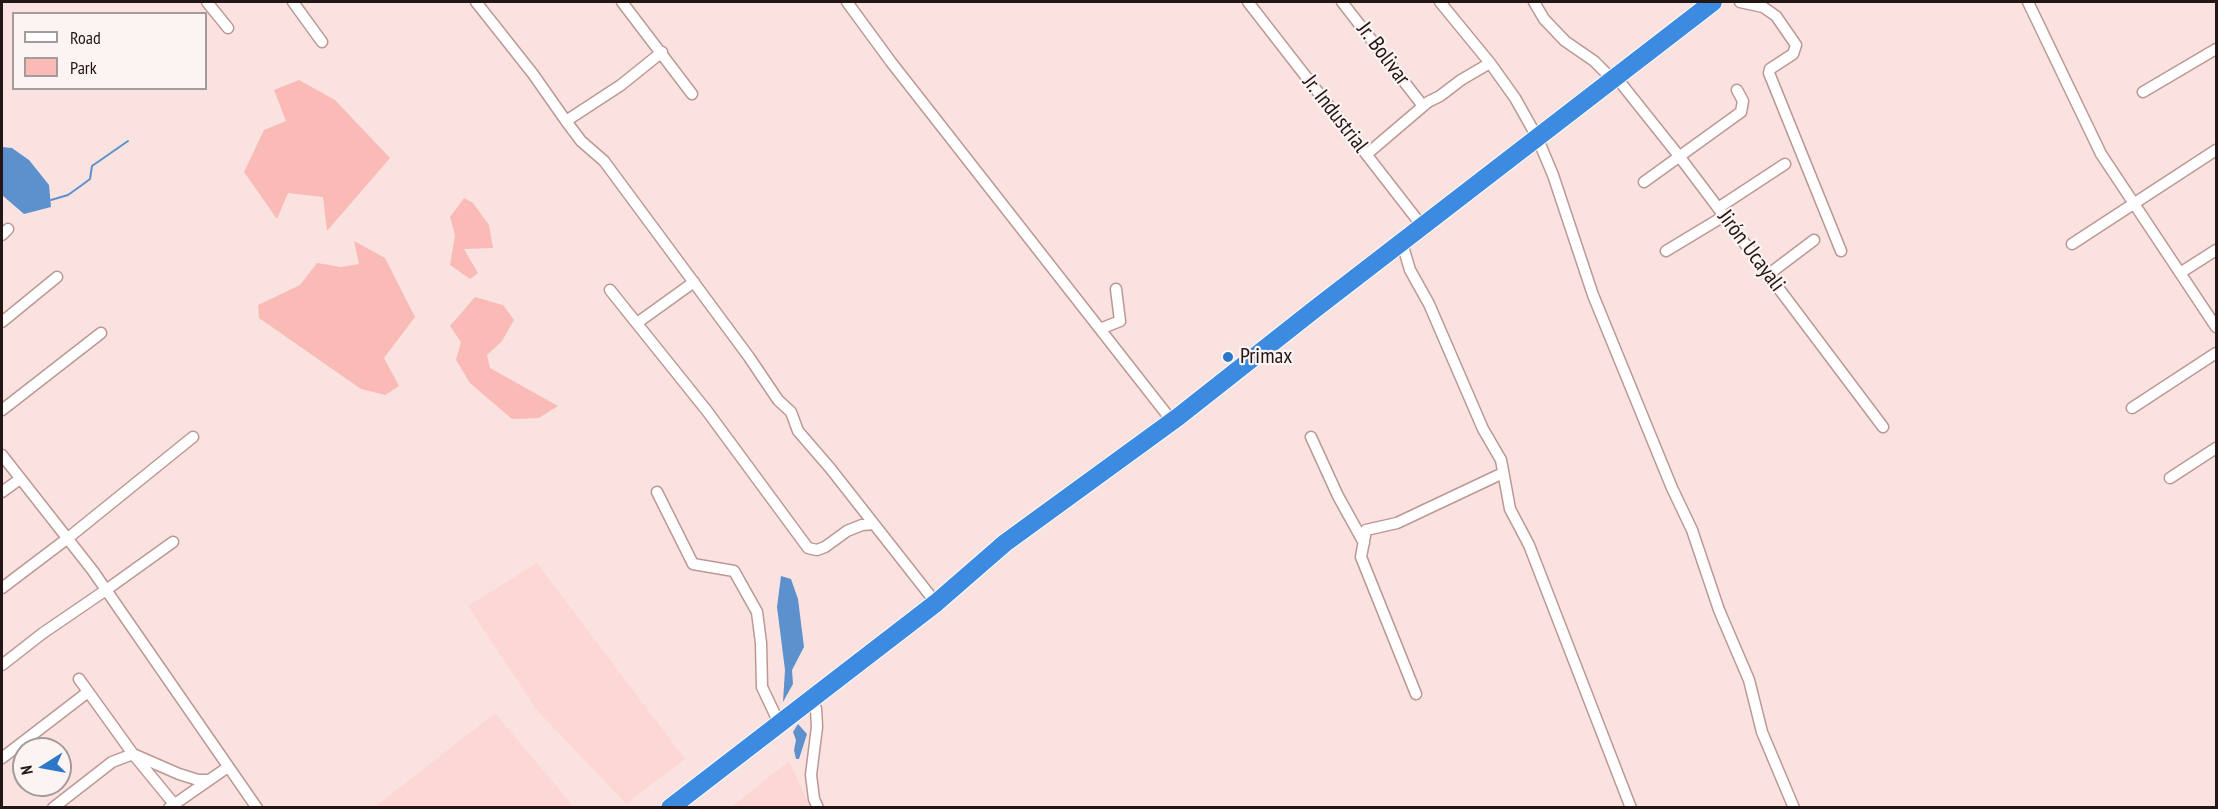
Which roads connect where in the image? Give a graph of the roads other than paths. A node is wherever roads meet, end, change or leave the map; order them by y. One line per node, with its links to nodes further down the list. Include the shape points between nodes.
1 (207, 2): 13 (street)
2 (292, 2): 14 (street)
3 (476, 2): 23 (street)
4 (622, 2): 16 (street)
5 (847, 2): 48 (street)
6 (1248, 2): 26 (street, Jr. Industrial)
7 (1342, 2): 22 (street, Jr. Bolivar)
8 (1440, 2): 17 (street)
9 (1534, 2): 18 (street, Jirón Ucayali, via 1565,41)
10 (1713, 2): 18 (highway)
11 (1740, 2): 38 (street, via 1763,7 1776,16 1796,45 1793,54 1769,73)
12 (2028, 2): 30 (street, via 2101,154)
13 (228, 28)
14 (322, 42)
15 (2217, 49): 20 (street)
16 (662, 52): 21 (street); 23 (street)
17 (1490, 63): 22 (street); 24 (street)
18 (1614, 78): 24 (highway); 27 (street, Jirón Ucayali)
19 (1737, 90): 27 (street, via 1743,100 1741,112)
20 (2143, 92)
21 (693, 94)
22 (1423, 106): 26 (street)
23 (566, 121): 42 (street, via 604,162)
24 (1537, 137): 32 (highway); 87 (street, via 1593,294 1692,530 1719,610 1749,680 1762,732)
25 (2217, 150): 30 (street)
26 (1367, 154): 32 (street, Jr. Industrial)
27 (1679, 156): 29 (street); 31 (street, Jirón Ucayali)
28 (1785, 164): 31 (street)
29 (1644, 182)
30 (2134, 204): 35 (street); 39 (street)
31 (1721, 212): 37 (street); 40 (street, Jirón Ucayali)
32 (1422, 226): 34 (highway)
33 (1814, 240): 40 (street)
34 (1402, 243): 53 (highway); 59 (street, via 1410,270 1429,304 1483,429 1501,459)
35 (2073, 244)
36 (2217, 250): 39 (street)
37 (1666, 251)
38 (1841, 251)
39 (2180, 273): 47 (street)
40 (1769, 274): 54 (street, Jirón Ucayali)
41 (57, 277): 45 (street)
42 (694, 282): 46 (street); 64 (street, via 778,400 791,412 798,431)
43 (1116, 289): 48 (street, via 1121,322)
44 (610, 290): 46 (street)
45 (2, 322)
46 (637, 323): 64 (street, via 808,548 817,550 847,531)
47 (2217, 327)
48 (1100, 329): 53 (street)
49 (101, 333): 52 (street)
50 (2217, 353): 51 (street)
51 (2132, 408)
52 (2, 410)
53 (1172, 421): 70 (highway, via 1019,532)
54 (1883, 427)
55 (194, 437): 65 (street)
56 (1311, 437): 67 (street)
57 (2217, 448): 60 (street)
58 (2, 455): 61 (street)
59 (1503, 473): 67 (street, via 1397,523 1366,530); 86 (street, via 1510,509 1529,545)
60 (2170, 478)
61 (20, 479): 62 (street); 65 (street)
62 (2, 492)
63 (657, 492): 76 (street, via 693,564 734,571 757,612 762,687)
64 (874, 524): 70 (street)
65 (68, 538): 68 (street); 69 (street)
66 (173, 542): 69 (street)
67 (1364, 543): 74 (street, via 1361,557)
68 (2, 588)
69 (106, 590): 71 (street); 79 (street)
70 (936, 603): 75 (highway)
71 (2, 665)
72 (79, 679): 73 (street)
73 (88, 692): 77 (street); 78 (street)
74 (1416, 694)
75 (811, 699): 76 (highway); 85 (street, via 817,727 811,775)
76 (779, 723): 84 (highway)
77 (133, 754): 80 (street, via 179,774); 81 (street); 82 (street, via 112,762)
78 (2, 758)
79 (228, 767): 80 (street); 83 (street)
80 (208, 780): 81 (street)
81 (171, 806)
82 (53, 807)
83 (257, 807)
84 (670, 807)
85 (818, 807)
86 (1631, 807)
87 (1794, 807)

